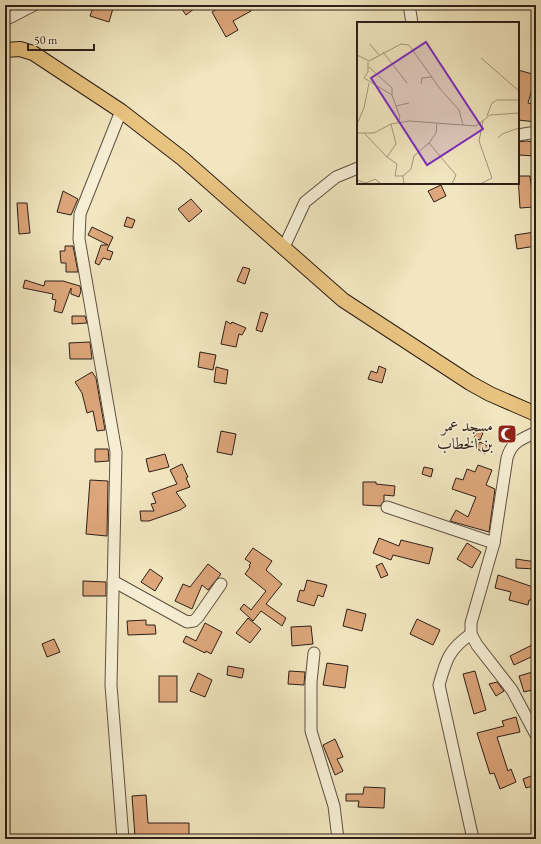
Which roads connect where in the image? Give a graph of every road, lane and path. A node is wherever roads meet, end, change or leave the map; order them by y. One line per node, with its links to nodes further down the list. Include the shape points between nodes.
1 (34, 5): 3 (street)
2 (410, 5): 4 (street)
3 (5, 20)
4 (412, 22)
5 (5, 50): 6 (main road, via 20,49 33,53)
6 (121, 111): 10 (main road, via 182,159); 15 (street, via 80,214 78,239 116,452)
7 (536, 132): 8 (street)
8 (519, 135)
9 (357, 168): 10 (street, via 336,177 305,202)
10 (284, 247): 11 (main road, via 343,300 376,323 490,394)
11 (536, 414)
12 (536, 432): 14 (street, via 515,443 506,458)
13 (387, 507): 14 (street)
14 (494, 543): 17 (street, via 471,623)
15 (113, 581): 16 (street, via 187,622 198,617); 20 (street, via 111,685)
16 (221, 584)
17 (471, 634): 19 (street, via 512,690); 22 (street, via 457,643 446,661 439,685)
18 (314, 653): 21 (street, via 311,731 334,806)
19 (536, 735)
20 (123, 839)
21 (338, 839)
22 (473, 839)

